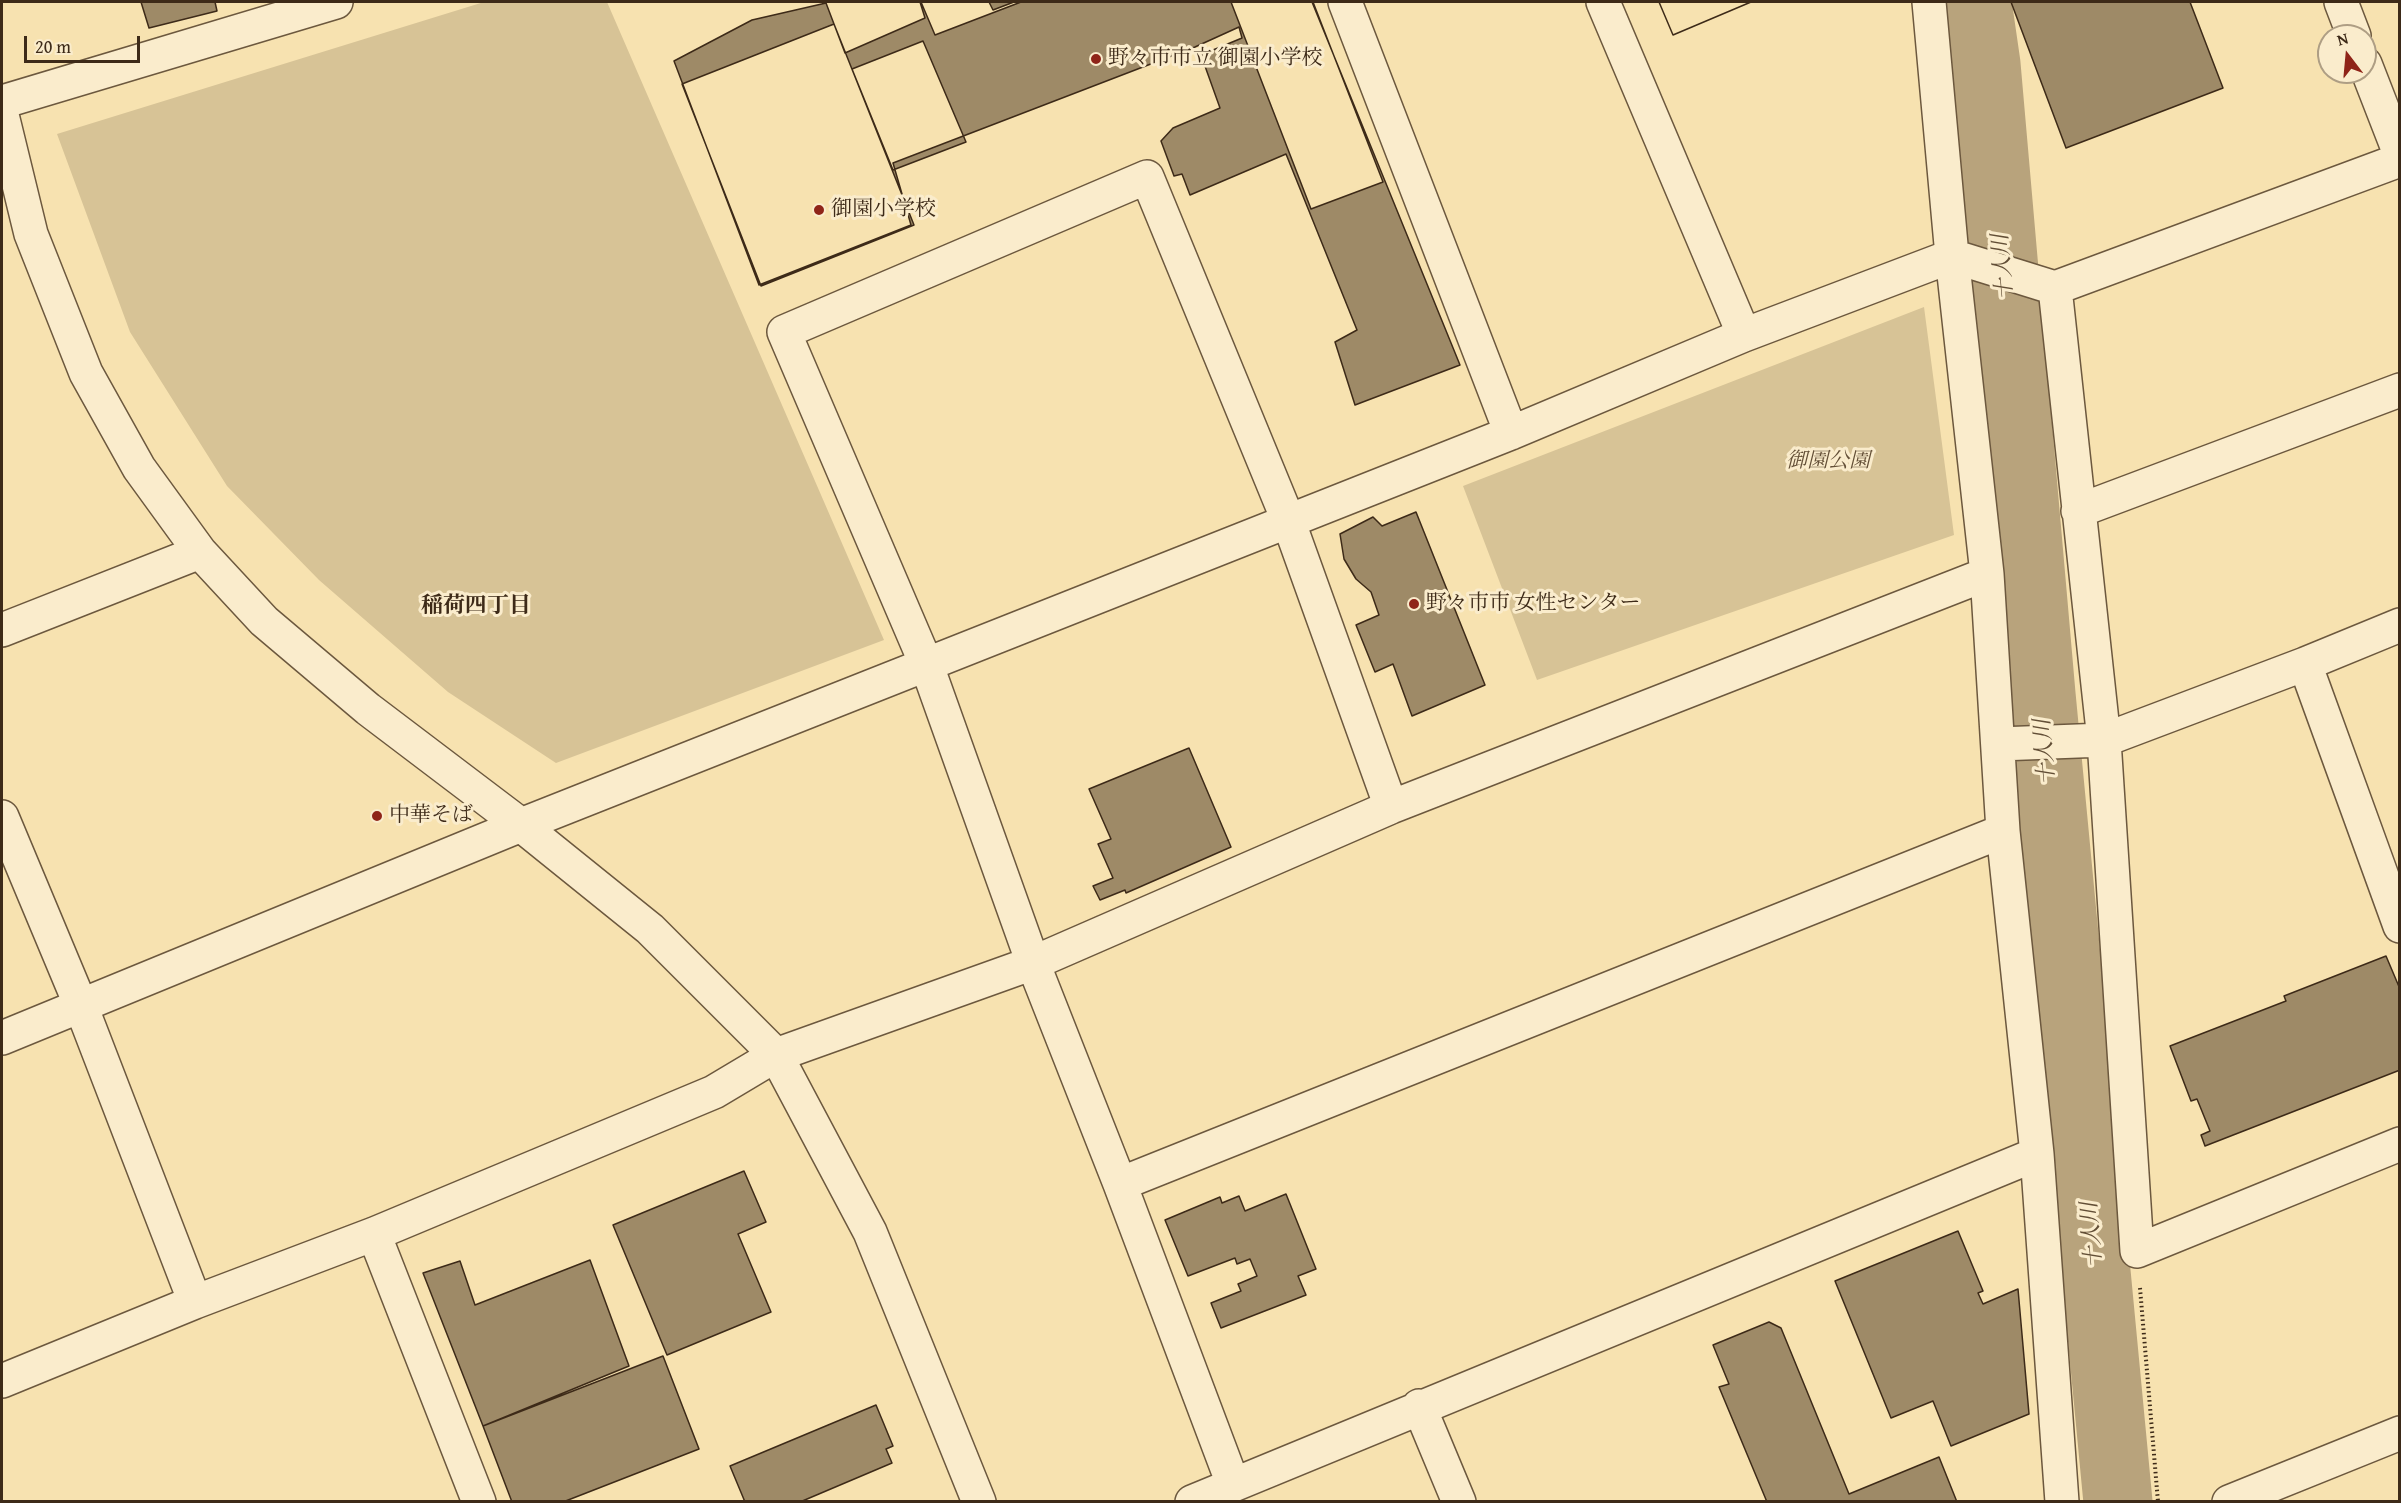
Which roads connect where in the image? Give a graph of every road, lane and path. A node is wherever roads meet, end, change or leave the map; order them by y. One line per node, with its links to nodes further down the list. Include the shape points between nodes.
1 (336, 2): 6 (street)
2 (1345, 2): 17 (street)
3 (1603, 2): 15 (street)
4 (1929, 2): 13 (street)
5 (2341, 2): 7 (street)
6 (287, 8): 9 (street)
7 (2349, 24)
8 (2373, 84): 11 (street)
9 (2, 102)
10 (2, 114): 20 (street, via 31,234 86,373 139,468)
11 (2400, 154)
12 (2400, 160): 14 (street)
13 (1963, 260): 14 (street); 15 (street); 21 (street)
14 (2045, 285): 18 (street)
15 (1744, 335): 17 (street)
16 (2400, 390): 18 (street)
17 (1511, 433): 19 (street)
18 (2078, 511): 26 (street)
19 (1288, 520): 25 (street); 25 (street, via 1147,177 784,332); 28 (street)
20 (200, 552): 23 (street); 30 (street, via 264,621 368,710)
21 (1987, 574): 27 (street); 28 (street)
22 (2400, 625): 24 (street)
23 (2, 630)
24 (2305, 664): 26 (street); 32 (street)
25 (927, 666): 30 (street); 33 (street)
26 (2104, 740): 27 (street); 41 (street)
27 (2008, 744): 31 (street)
28 (1391, 807): 33 (street)
29 (2, 817): 34 (street)
30 (521, 825): 34 (street); 36 (street, via 650,929)
31 (2003, 831): 38 (street); 39 (street)
32 (2400, 927)
33 (1033, 963): 36 (street); 39 (street)
34 (81, 1006): 35 (street); 42 (street)
35 (2, 1038)
36 (776, 1055): 40 (street, via 714,1092); 48 (street, via 870,1232)
37 (2400, 1144): 41 (street)
38 (2037, 1154): 44 (street); 51 (street)
39 (1120, 1184): 46 (street)
40 (374, 1234): 42 (street); 47 (street)
41 (2137, 1251): 52 (path)
42 (195, 1302): 43 (street)
43 (2, 1381)
44 (1419, 1406): 46 (street); 50 (street)
45 (2400, 1433): 53 (street)
46 (1233, 1484): 49 (street)
47 (479, 1502)
48 (979, 1502)
49 (1192, 1502)
50 (1459, 1502)
51 (2062, 1502)
52 (2158, 1502)
53 (2229, 1502)

